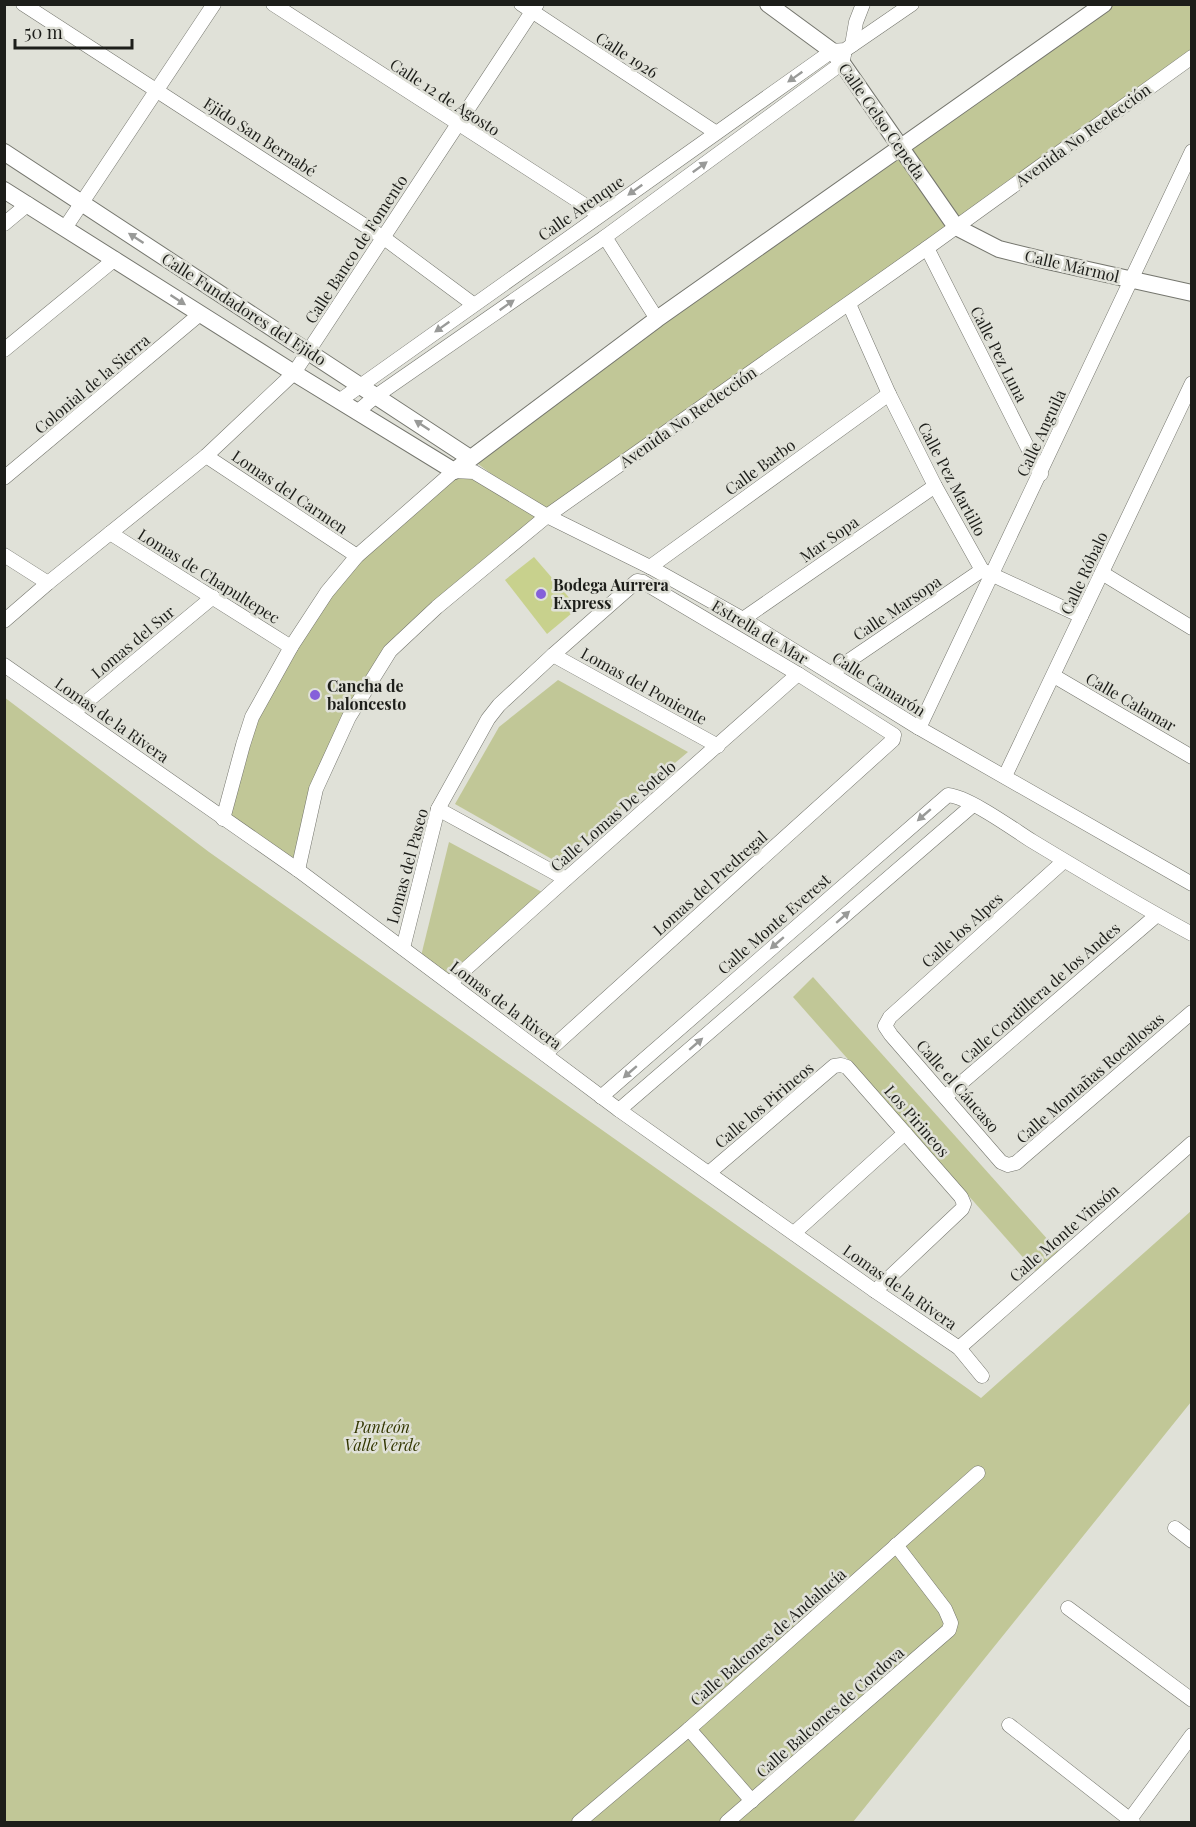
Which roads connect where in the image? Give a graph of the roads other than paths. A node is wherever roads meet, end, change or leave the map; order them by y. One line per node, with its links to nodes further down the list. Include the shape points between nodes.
1 (23, 4): 11 (street, Ejido San Bernabé)
2 (214, 4): 11 (street)
3 (273, 4): 12 (street, Calle 12 de Agosto)
4 (768, 4): 9 (street, Calle Celso Cepeda)
5 (863, 4): 9 (street)
6 (912, 4): 9 (street, Calle Arenque)
7 (1104, 4): 14 (street)
8 (530, 7): 12 (street, Calle Banco de Fomento); 13 (street, Calle 1926)
9 (843, 52): 13 (street, Calle Arenque, one-way to 13); 14 (street, Calle Celso Cepeda); 24 (street, Calle Arenque, one-way to 9)
10 (1191, 57): 22 (street, Avenida No Reelección)
11 (157, 89): 18 (street); 25 (street, Ejido San Bernabé)
12 (457, 124): 20 (street, Calle 12 de Agosto); 25 (street, Calle Banco de Fomento)
13 (715, 132): 20 (street, Calle Arenque, one-way to 20)
14 (902, 148): 22 (street, Calle Celso Cepeda); 33 (street)
15 (1191, 151): 28 (street, Calle Anguila)
16 (4, 153): 18 (street, Calle Fundadores del Ejido)
17 (4, 190): 19 (street, Calle Fundadores del Ejido)
18 (82, 203): 23 (street); 35 (street, Calle Fundadores del Ejido, one-way to 18)
19 (28, 204): 21 (street); 23 (street, Calle Fundadores del Ejido)
20 (600, 215): 30 (street, Calle Arenque)
21 (4, 224)
22 (956, 227): 26 (street, Avenida No Reelección); 28 (street, Calle Mármol, via 999,249)
23 (65, 228): 27 (street, Calle Fundadores del Ejido)
24 (604, 237): 33 (street); 40 (street, Calle Arenque, one-way to 24)
25 (384, 238): 30 (street, Ejido San Bernabé); 35 (street, Calle Banco de Fomento)
26 (927, 248): 31 (street, Avenida No Reelección); 46 (street, Calle Pez Luna)
27 (115, 259): 32 (street, Calle Fundadores del Ejido, one-way to 32); 34 (street)
28 (1130, 279): 29 (street, Calle Mármol); 46 (street, Calle Anguila)
29 (1191, 293)
30 (473, 304): 38 (street, Calle Arenque, one-way to 38)
31 (849, 304): 39 (street, Calle Pez Martillo); 49 (street, Avenida No Reelección)
32 (200, 314): 36 (street, Calle Fundadores del Ejido); 47 (street, Colonial de la Sierra)
33 (657, 319): 44 (street)
34 (4, 350)
35 (309, 351): 36 (street, Calle Banco de Fomento); 38 (street, Calle Fundadores del Ejido)
36 (294, 373): 41 (street, Calle Fundadores del Ejido); 43 (street, Calle Banco de Fomento)
37 (1191, 383): 55 (street, Calle Róbalo)
38 (360, 385): 40 (street, Calle Fundadores del Ejido); 41 (street, Calle Arenque)
39 (889, 394): 48 (street, Calle Pez Martillo); 53 (street, Calle Barbo)
40 (376, 396): 42 (street, Calle Arenque); 44 (street, Calle Fundadores del Ejido, one-way to 40)
41 (339, 401): 42 (street, Calle Fundadores del Ejido)
42 (357, 412): 45 (street, Calle Fundadores del Ejido)
43 (206, 456): 50 (street, Calle Banco de Fomento); 52 (street, Lomas del Carmen)
44 (472, 465): 45 (street); 49 (street, Calle Fundadores del Ejido)
45 (454, 471): 52 (street)
46 (1041, 474): 54 (street, Calle Anguila)
47 (4, 478)
48 (935, 486): 54 (street, Calle Pez Martillo); 60 (street, Mar Sopa)
49 (547, 516): 53 (street, Calle Camarón); 79 (street, Avenida No Reelección, via 390,651 349,717 316,789)
50 (110, 533): 57 (street, Calle Banco de Fomento); 58 (street, Lomas de Chapultepec)
51 (4, 555): 57 (street)
52 (357, 556): 63 (street, via 327,592)
53 (650, 567): 60 (street, Calle Camarón)
54 (987, 572): 59 (street); 66 (street, Calle Marsopa); 70 (street, Calle Anguila)
55 (1102, 573): 59 (street, Calle Róbalo); 62 (street)
56 (637, 581): 64 (street, Lomas del Paseo); 67 (street, Estrella de Mar)
57 (48, 583): 61 (street, Calle Banco de Fomento)
58 (213, 597): 63 (street, Lomas de Chapultepec); 69 (street, Lomas del Sur)
59 (1081, 616): 68 (street, Calle Róbalo)
60 (743, 619): 66 (street, Calle Camarón)
61 (4, 621)
62 (1191, 626)
63 (291, 647): 77 (street, via 252,717)
64 (553, 655): 72 (street, Lomas del Poniente); 76 (street, Lomas del Paseo, via 488,719)
65 (4, 665): 69 (street, Lomas de la Rivera)
66 (831, 673): 70 (street, Calle Camarón)
67 (798, 674): 71 (street, Estrella de Mar); 72 (street, Calle Lomas De Sotelo)
68 (1054, 676): 73 (street, Calle Calamar); 74 (street, Calle Róbalo)
69 (74, 712): 77 (street, Lomas de la Rivera)
70 (919, 728): 74 (street, Calle Camarón)
71 (894, 735): 88 (street, Lomas del Predregal, via 893,740)
72 (718, 746): 80 (street, Calle Lomas De Sotelo)
73 (1191, 757)
74 (1005, 776): 81 (street, Calle Camarón)
75 (973, 805): 78 (street, Calle Monte Everest); 91 (street, Calle Monte Everest, one-way to 91, via 954,796 943,798); 92 (street, one-way to 75)
76 (438, 809): 80 (street); 84 (street, Lomas del Paseo)
77 (223, 819): 79 (street, Lomas de la Rivera)
78 (1064, 861): 82 (street, Calle Monte Everest); 87 (street, Calle los Alpes, via 890,1017)
79 (298, 870): 84 (street, Lomas de la Rivera)
80 (566, 879): 85 (street, Calle Lomas De Sotelo)
81 (1191, 884)
82 (1157, 915): 83 (street, Calle Monte Everest); 90 (street, Calle Cordillera de los Andes)
83 (1191, 934)
84 (403, 948): 85 (street, Lomas de la Rivera)
85 (450, 983): 88 (street, Lomas de la Rivera)
86 (1191, 1012): 95 (street, Calle Montañas Rocallosas, via 1016,1163)
87 (885, 1026): 90 (street, Calle el Cáucaso)
88 (545, 1054): 91 (street, Lomas de la Rivera)
89 (841, 1065): 93 (street, Los Pirineos); 96 (street, Calle los Pirineos, via 834,1066)
90 (946, 1096): 95 (street, Calle el Cáucaso, via 1001,1162)
91 (602, 1097): 92 (street, Lomas de la Rivera)
92 (620, 1110): 96 (street, Lomas de la Rivera)
93 (905, 1133): 97 (street); 98 (street, Los Pirineos, via 964,1204)
94 (1191, 1143): 99 (street, Calle Monte Vinsón)
95 (1008, 1165)
96 (710, 1172): 97 (street, Lomas de la Rivera)
97 (794, 1233): 98 (street, Lomas de la Rivera)
98 (875, 1291): 99 (street, Lomas de la Rivera)
99 (959, 1348): 100 (street, Lomas de la Rivera)
100 (982, 1376)
101 (978, 1473): 104 (street, Calle Balcones de Andalucía)
102 (1174, 1528): 103 (street)
103 (1191, 1541)
104 (897, 1545): 108 (street, Calle Balcones de Andalucía); 110 (street, Calle Balcones de Cordova, via 945,1609 951,1623 944,1636)
105 (1068, 1608): 106 (street)
106 (1191, 1700)
107 (1009, 1725): 111 (street)
108 (689, 1729): 110 (street); 112 (street, Calle Balcones de Andalucía)
109 (1191, 1735): 111 (street)
110 (752, 1801): 113 (street, Calle Balcones de Cordova)
111 (1130, 1821)
112 (579, 1822)
113 (727, 1822)

